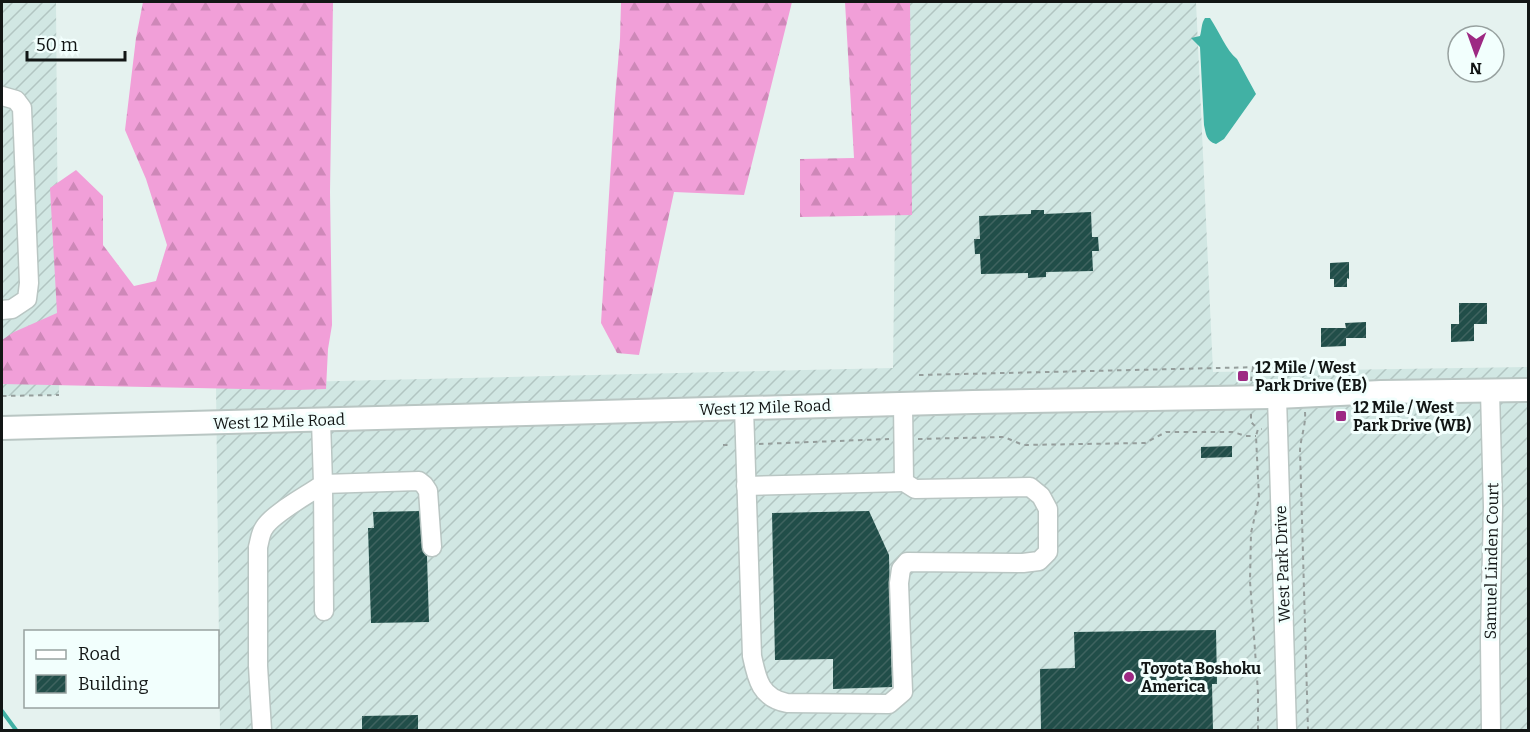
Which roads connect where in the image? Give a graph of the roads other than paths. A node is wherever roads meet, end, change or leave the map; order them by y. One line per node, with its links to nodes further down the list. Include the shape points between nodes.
1 (2, 96): 2 (street, via 16,100 22,108 29,283 27,299 12,309)
2 (2, 310)
3 (1528, 390): 4 (main road, West 12 Mile Road)
4 (1490, 391): 5 (main road, West 12 Mile Road); 17 (street, Samuel Linden Court)
5 (1277, 397): 6 (main road, West 12 Mile Road); 16 (street, West Park Drive)
6 (903, 404): 7 (main road, West 12 Mile Road); 10 (street)
7 (744, 408): 8 (main road, West 12 Mile Road); 12 (street)
8 (321, 420): 9 (main road, West 12 Mile Road); 11 (street)
9 (2, 428)
10 (904, 482): 12 (street); 12 (street, via 915,489 1030,487 1048,509 1048,552 1039,561 1023,563 907,562 901,569 899,583 903,692 890,704 787,704 764,692 752,656)
11 (323, 484): 13 (street, via 418,481 428,491); 14 (street); 15 (street, via 265,526 260,536 258,666)
12 (746, 486)
13 (432, 547)
14 (324, 611)
15 (262, 730)
16 (1287, 730)
17 (1491, 730)

